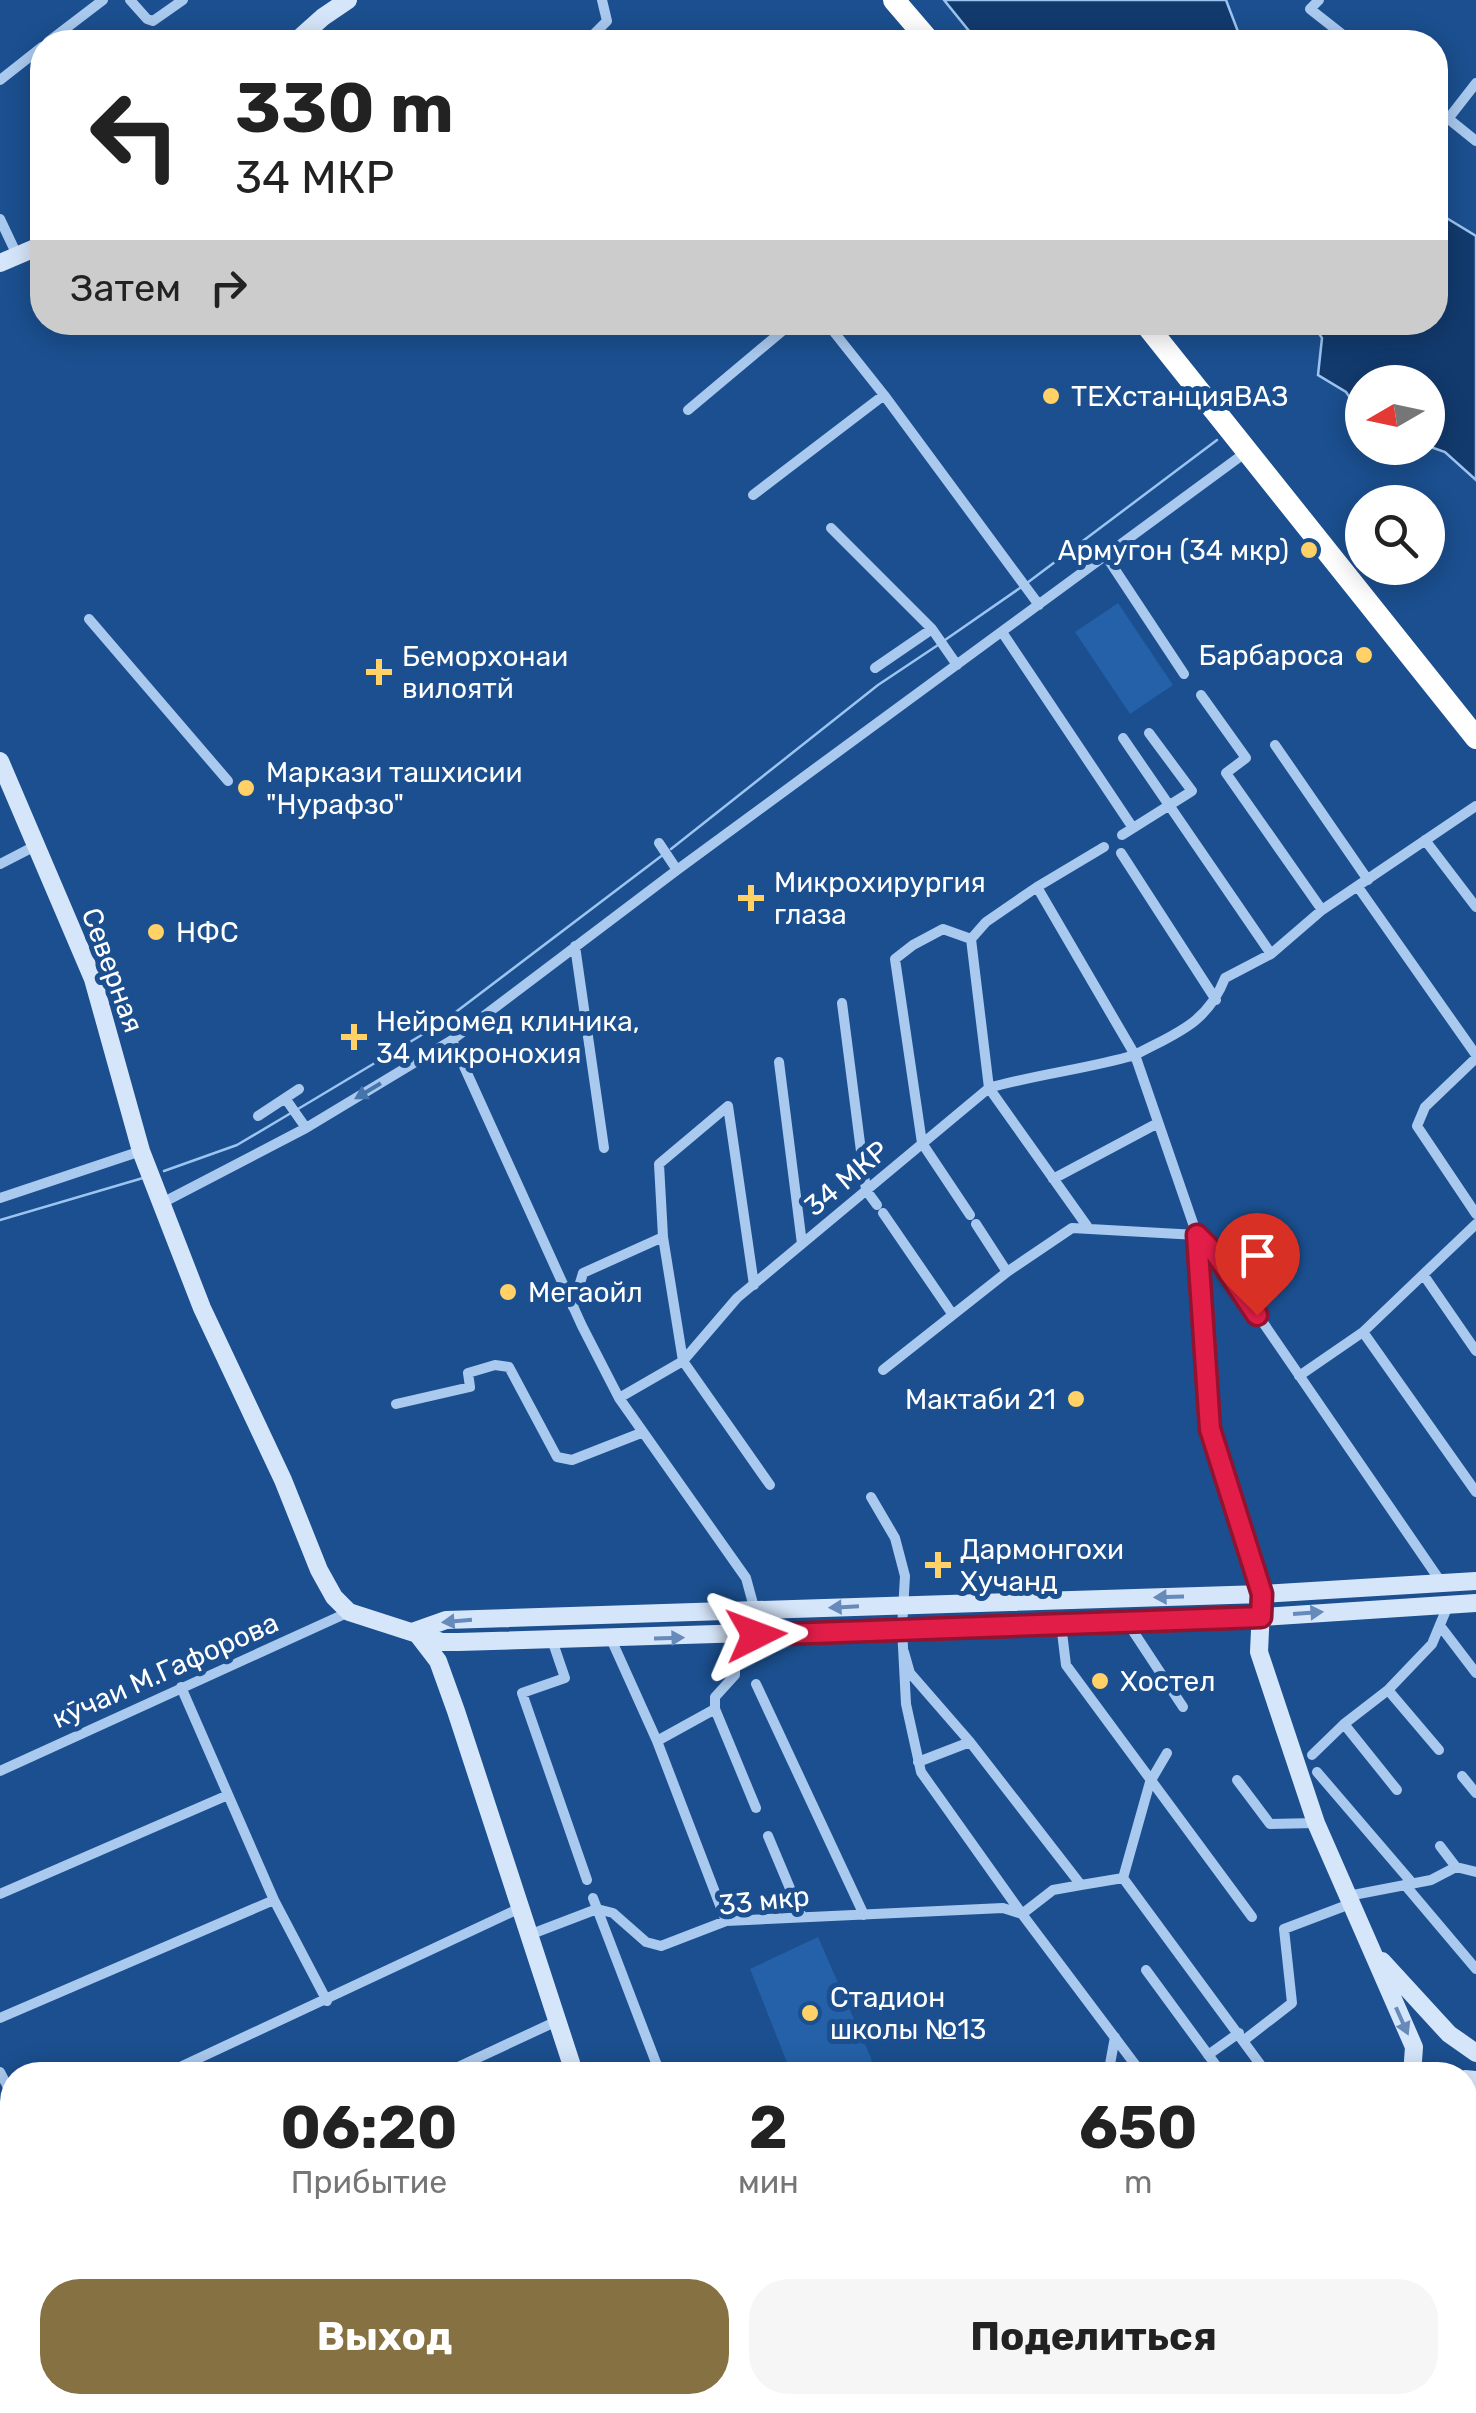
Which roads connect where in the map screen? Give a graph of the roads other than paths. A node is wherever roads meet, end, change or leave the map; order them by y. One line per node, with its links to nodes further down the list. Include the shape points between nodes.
1 (103, 0): 9 (street)
2 (130, 0): 3 (street, via 152,21)
3 (183, 0)
4 (348, 0): 10 (main road)
5 (602, 0): 11 (street, via 607,21)
6 (883, 0): 12 (highway)
7 (894, 0): 13 (highway)
8 (1314, 5): 14 (street)
9 (64, 30)
10 (308, 30)
11 (598, 30)
12 (907, 30)
13 (920, 30)
14 (1340, 30)
15 (30, 57): 16 (street)
16 (0, 80)
17 (1476, 83): 18 (street)
18 (1448, 119): 19 (street)
19 (1476, 140)
20 (0, 219): 21 (street)
21 (9, 259)
22 (777, 335): 27 (street)
23 (836, 335): 26 (street)
24 (1155, 335): 28 (highway)
25 (1165, 335): 28 (highway)
26 (884, 395): 29 (street); 32 (street)
27 (688, 410)
28 (1251, 448): 31 (street); 40 (highway); 43 (highway)
29 (753, 495)
30 (831, 528): 34 (street)
31 (1106, 556): 32 (street); 38 (street)
32 (1039, 605): 35 (street)
33 (89, 619): 46 (street)
34 (932, 629): 36 (street); 37 (street)
35 (1002, 632): 36 (street); 49 (street)
36 (958, 665): 57 (street)
37 (875, 668)
38 (1184, 674)
39 (1202, 695): 62 (street, via 1246,758 1226,773)
40 (1476, 722)
41 (1150, 733): 47 (street, via 1192,792)
42 (1123, 738): 47 (street)
43 (1476, 738)
44 (1276, 746): 58 (street)
45 (0, 761): 53 (main road, Северная)
46 (228, 781)
47 (1168, 806): 49 (street); 65 (street)
48 (1476, 806): 51 (street)
49 (1133, 828): 50 (street)
50 (1122, 835)
51 (1426, 840): 58 (street); 61 (street)
52 (659, 843): 57 (street)
53 (34, 846): 56 (street); 80 (main road, Северная, via 93,979)
54 (1104, 846): 59 (street)
55 (1120, 854): 66 (street)
56 (0, 864)
57 (677, 870): 64 (street)
58 (1368, 880): 60 (street)
59 (1037, 887): 63 (street); 69 (street)
60 (1358, 887): 62 (street); 70 (street)
61 (1476, 907)
62 (1322, 910): 65 (street)
63 (971, 939): 72 (street); 78 (street, via 943,930 895,960)
64 (575, 946): 68 (street); 79 (street)
65 (1270, 954): 66 (street, via 1225,978)
66 (1216, 1000): 69 (street, via 1199,1020)
67 (842, 1003): 82 (street)
68 (452, 1040): 77 (street, one-way to 77); 94 (street)
69 (1135, 1055): 72 (street); 76 (street)
70 (1476, 1056): 85 (street, via 1424,1107 1417,1126)
71 (779, 1062): 90 (street)
72 (989, 1088): 78 (street, 34 МКР); 81 (street)
73 (298, 1089): 74 (street)
74 (291, 1106): 75 (street); 77 (street)
75 (258, 1116)
76 (1158, 1123): 81 (street); 88 (street)
77 (306, 1128): 84 (street)
78 (922, 1143): 82 (street, 34 МКР); 91 (street)
79 (604, 1148)
80 (140, 1151): 83 (street); 84 (main road, Северная)
81 (1054, 1179): 87 (street)
82 (866, 1190): 90 (street, 34 МКР); 95 (street)
83 (0, 1198)
84 (162, 1203): 114 (main road, Северная, via 319,1570)
85 (1476, 1214)
86 (1476, 1224): 92 (street)
87 (1087, 1226): 88 (street); 91 (street, via 1072,1228)
88 (1197, 1235): 100 (street); 109 (street, via 1210,1429)
89 (663, 1237): 93 (street, via 659,1164 728,1106); 94 (street, via 583,1273); 98 (street)
90 (802, 1244): 93 (street, 34 МКР)
91 (1006, 1272): 95 (street)
92 (1424, 1276): 96 (street); 97 (street)
93 (754, 1286): 98 (street, 34 МКР)
94 (573, 1307): 101 (street)
95 (952, 1314): 99 (street)
96 (1363, 1332): 100 (street); 105 (street)
97 (1476, 1350)
98 (684, 1361): 101 (street, 34 МКР); 104 (street)
99 (883, 1370)
100 (1299, 1376): 108 (street)
101 (619, 1398): 103 (street)
102 (396, 1404): 103 (street, via 470,1387 468,1373 502,1364 558,1457 572,1460)
103 (642, 1433): 113 (street, via 746,1578)
104 (770, 1485)
105 (1476, 1492)
106 (872, 1497): 111 (street, via 894,1538 905,1576)
107 (1476, 1581): 108 (main road)
108 (1441, 1582): 109 (main road)
109 (1262, 1594): 111 (main road, one-way to 111); 115 (main road)
110 (1476, 1603): 112 (main road)
111 (904, 1604): 113 (main road, one-way to 113); 120 (street)
112 (1449, 1604): 115 (main road, one-way to 112); 119 (street)
113 (755, 1611): 116 (main road); 122 (street)
114 (349, 1612): 121 (main road); 132 (street, кӯчаи М.Гафорова)
115 (1261, 1617): 117 (main road); 152 (main road, via 1259,1652)
116 (501, 1618): 121 (main road, one-way to 121, via 446,1620); 125 (main road)
117 (1127, 1622): 118 (main road); 134 (street)
118 (1061, 1624): 120 (main road); 147 (street, via 1066,1665)
119 (1441, 1626): 130 (street); 133 (street)
120 (902, 1628): 122 (main road); 127 (street)
121 (414, 1631): 126 (main road); 128 (main road)
122 (756, 1635): 124 (main road, one-way to 122)
123 (552, 1640): 124 (main road); 125 (main road); 158 (street, via 565,1678 522,1693)
124 (610, 1640): 137 (street)
125 (501, 1641): 126 (main road)
126 (458, 1642): 128 (main road)
127 (904, 1652): 138 (street, via 910,1673); 142 (street)
128 (438, 1661): 165 (main road)
129 (735, 1661): 135 (street, via 736,1675 715,1697)
130 (1476, 1673)
131 (756, 1684): 167 (street)
132 (181, 1687): 143 (street, кӯчаи М.Гафорова); 150 (street)
133 (1388, 1690): 136 (street); 139 (street)
134 (1182, 1708)
135 (715, 1709): 137 (street); 151 (street)
136 (1344, 1724): 141 (street); 148 (street)
137 (657, 1741): 170 (street)
138 (970, 1742): 142 (street); 160 (street)
139 (1439, 1750)
140 (1168, 1753): 147 (street)
141 (1312, 1755)
142 (918, 1762): 166 (street)
143 (0, 1771)
144 (1318, 1772): 159 (street)
145 (1462, 1776): 149 (street)
146 (1237, 1780): 152 (street, via 1270,1824)
147 (1150, 1782): 157 (street); 169 (street)
148 (1397, 1790)
149 (1476, 1793)
150 (228, 1795): 161 (street); 162 (street)
151 (756, 1808)
152 (1316, 1823): 163 (main road)
153 (768, 1836): 168 (street)
154 (1440, 1846): 155 (street)
155 (1456, 1866): 156 (street); 159 (street)
156 (1476, 1872)
157 (1124, 1878): 160 (street); 178 (street)
158 (586, 1880)
159 (1409, 1884): 163 (street); 172 (street)
160 (1081, 1886): 166 (street, via 1054,1890)
161 (0, 1894)
162 (274, 1900): 174 (street); 175 (street)
163 (1349, 1900): 178 (street, via 1284,1929 1292,2003); 179 (main road, via 1398,1981); 189 (main road, one-way to 189, via 1414,2047)
164 (595, 1904): 170 (street, 33 мкр, via 661,1946); 171 (street); 184 (street)
165 (518, 1909): 171 (main road); 174 (street)
166 (1022, 1914): 167 (street, 33 мкр, via 1004,1908); 177 (street)
167 (864, 1915): 168 (street, 33 мкр)
168 (802, 1917): 170 (street, 33 мкр)
169 (1252, 1917)
170 (726, 1921)
171 (529, 1935): 176 (main road)
172 (1476, 1968)
173 (1146, 1970): 180 (street)
174 (327, 2001): 181 (street)
175 (0, 2018)
176 (557, 2021): 182 (street); 183 (main road)
177 (1115, 2037): 185 (street); 186 (street)
178 (1241, 2037): 180 (street); 188 (street)
179 (1476, 2053)
180 (1208, 2055): 187 (street)
181 (192, 2062)
182 (469, 2062)
183 (570, 2062)
184 (656, 2062)
185 (1110, 2062)
186 (1133, 2062)
187 (1213, 2062)
188 (1259, 2062)
189 (1413, 2062)

